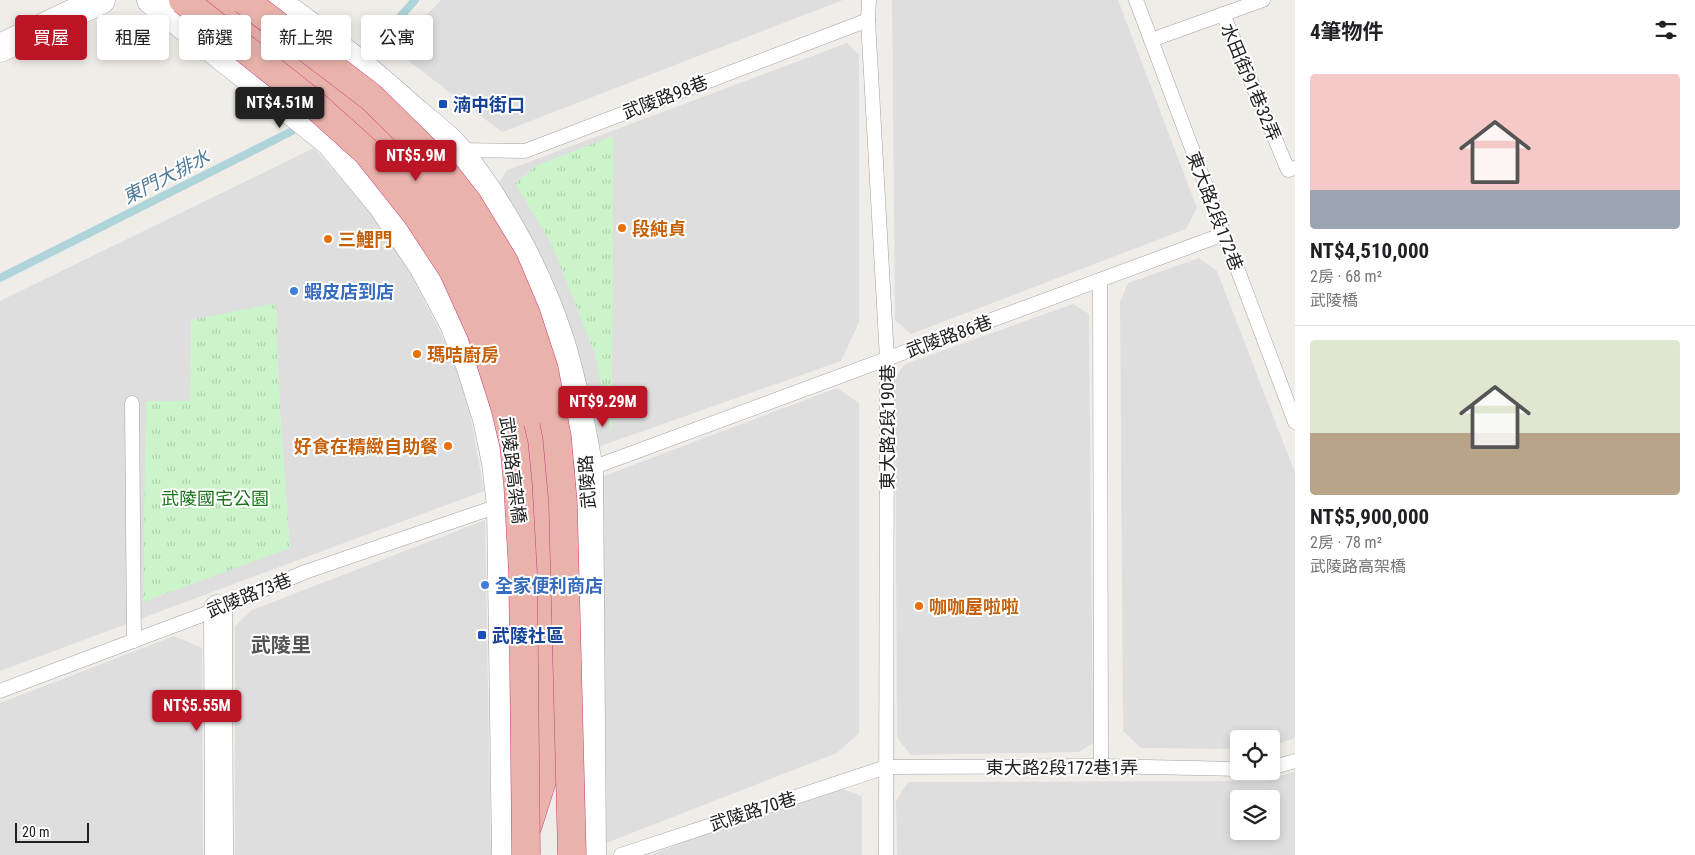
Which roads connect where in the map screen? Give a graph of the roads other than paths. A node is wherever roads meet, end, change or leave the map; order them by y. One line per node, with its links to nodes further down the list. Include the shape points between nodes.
1 (101, 0): 13 (street)
2 (151, 0): 16 (street, via 330,142)
3 (183, 0): 36 (highway, 武陵路高架橋, bridge, via 308,99 367,152 417,216 453,270 481,332 505,407 514,445 518,485 523,574)
4 (244, 0): 37 (highway, bridge, via 371,97 432,157 468,204 504,262 526,314 546,379 557,437 563,503)
5 (274, 0): 14 (street, 武陵路, via 382,82)
6 (869, 0): 11 (lane, 東大路2段190巷)
7 (1136, 0): 12 (lane, 東大路2段172巷)
8 (1263, 0): 10 (lane)
9 (213, 1): 14 (street, via 358,110); 31 (highway, bridge, via 366,119 400,153 464,244 492,297 513,353 538,452 545,580)
10 (1223, 14): 12 (lane); 15 (lane, 水田街91巷32弄, via 1288,170)
11 (868, 20): 14 (lane, 武陵路98巷, via 525,151); 19 (lane, 東大路2段190巷)
12 (1151, 40): 17 (lane, 東大路2段172巷)
13 (0, 48)
14 (445, 145): 16 (street); 22 (street, 武陵路, via 493,200 538,285 560,340 578,408)
15 (1295, 168)
16 (371, 192): 23 (street, via 423,266 454,324 487,419)
17 (1224, 234): 18 (lane, 武陵路86巷); 21 (lane, 東大路2段172巷)
18 (1100, 280): 19 (lane, 武陵路86巷); 29 (lane)
19 (887, 359): 22 (lane, 武陵路86巷); 30 (lane, 東大路2段190巷)
20 (132, 404): 25 (lane)
21 (1295, 422)
22 (589, 469): 39 (street, 武陵路)
23 (501, 505): 24 (lane, 武陵路73巷, via 305,572); 34 (street)
24 (218, 609): 25 (lane, 武陵路73巷); 33 (street)
25 (134, 641): 26 (lane, 武陵路73巷)
26 (0, 691)
27 (1295, 761): 28 (lane)
28 (1280, 765)
29 (1101, 766): 30 (lane, 東大路2段172巷1弄); 32 (lane, 東大路2段172巷1弄)
30 (886, 767): 40 (lane, 武陵路70巷); 41 (lane, 東大路2段190巷)
31 (546, 768): 35 (highway); 38 (highway)
32 (1230, 769)
33 (219, 855)
34 (506, 855)
35 (518, 855)
36 (526, 855)
37 (572, 855)
38 (587, 855)
39 (592, 855)
40 (621, 855)
41 (886, 855)

